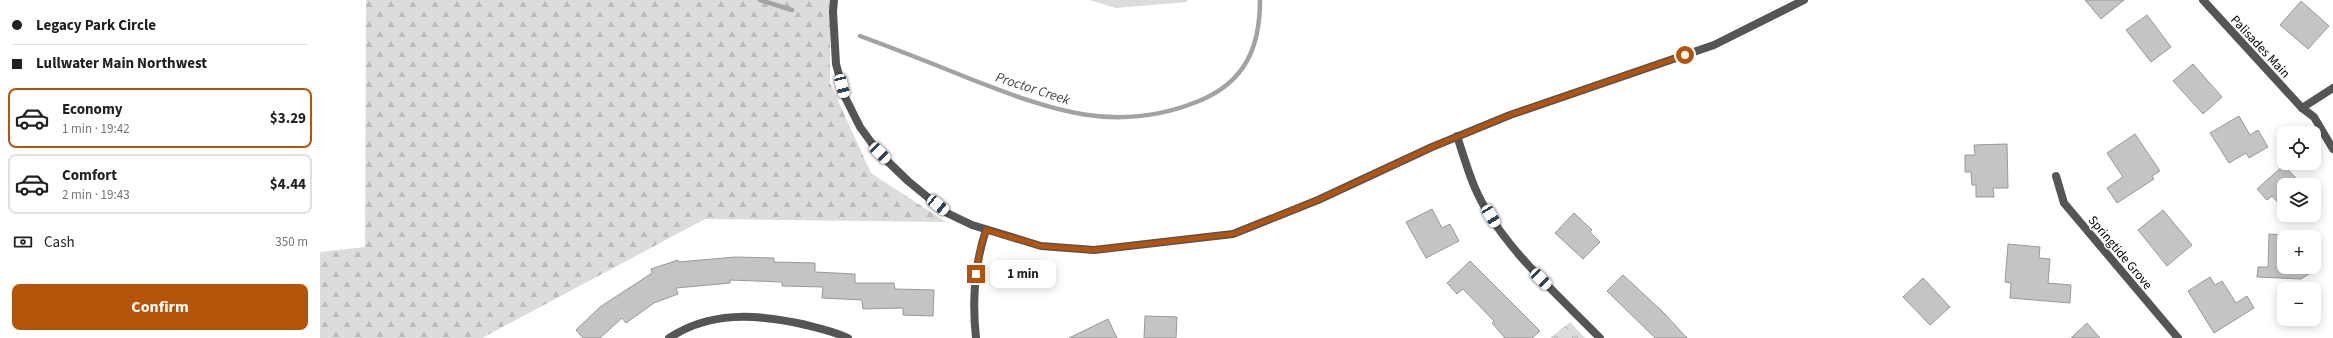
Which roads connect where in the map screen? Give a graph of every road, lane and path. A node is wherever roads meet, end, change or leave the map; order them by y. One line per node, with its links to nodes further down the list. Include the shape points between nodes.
1 (834, 0): 9 (street, via 836,64 845,97 860,127 880,153 908,181 947,213)
2 (1804, 0): 6 (street, via 1714,45 1510,115)
3 (2203, 0): 5 (street, Palisades Main)
4 (2333, 88): 5 (street)
5 (2302, 108): 7 (street, Palisades Main, via 2314,117)
6 (1457, 136): 9 (street, via 1318,200 1233,234 1094,250 1041,246); 13 (street, via 1475,189 1499,229 1541,279)
7 (2333, 149)
8 (2056, 176): 14 (street, Springtide Grove, via 2064,203)
9 (986, 230): 12 (street, via 974,286)
10 (669, 338): 11 (street, via 698,324 722,317 767,316 834,331)
11 (848, 338)
12 (976, 338)
13 (1600, 338)
14 (2178, 338)

